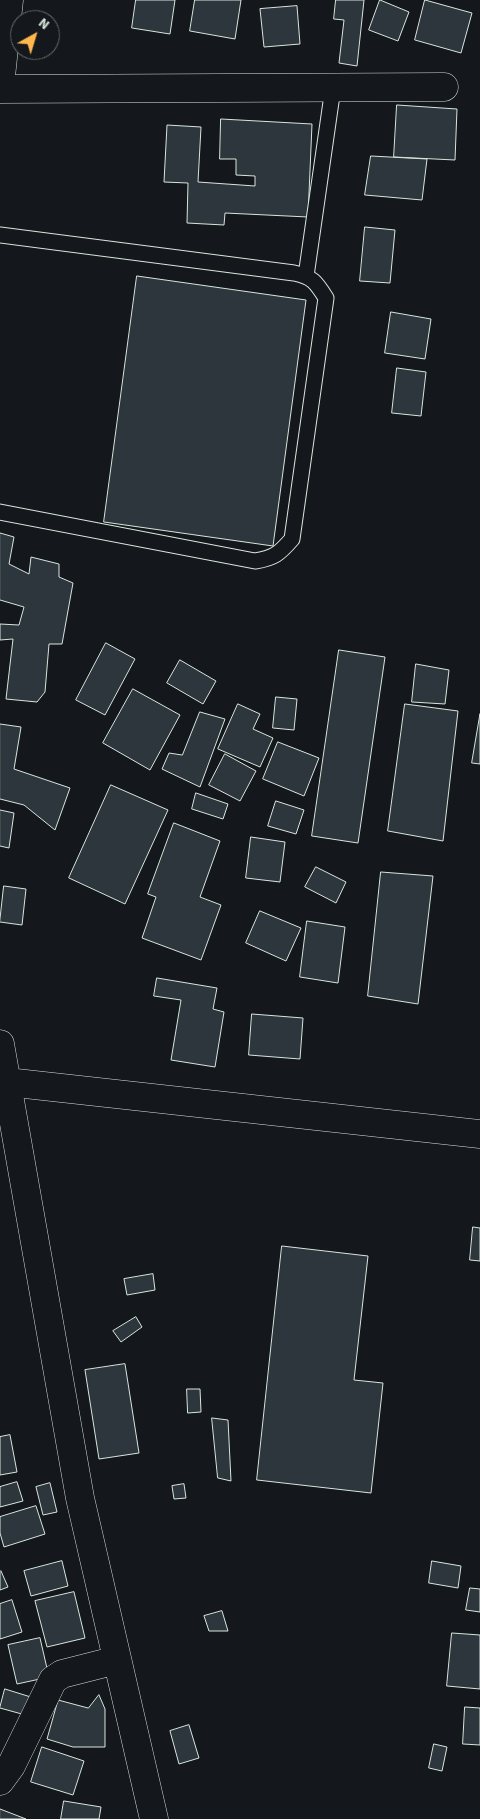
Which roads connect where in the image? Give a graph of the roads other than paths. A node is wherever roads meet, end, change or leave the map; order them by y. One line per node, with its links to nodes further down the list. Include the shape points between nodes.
1 (9, 0): 3 (street)
2 (444, 87): 4 (street)
3 (0, 88): 4 (street)
4 (333, 88): 6 (lane)
5 (0, 235): 6 (lane)
6 (306, 276): 7 (lane, via 315,282 326,298 292,539 284,550 271,558 255,561)
7 (0, 512)
8 (0, 1044): 9 (street)
9 (7, 1082): 10 (street); 11 (street, via 80,1498)
10 (480, 1134)
11 (117, 1660): 12 (street, via 62,1674 53,1680 11,1766); 13 (street)
12 (0, 1781)
13 (154, 1819)

